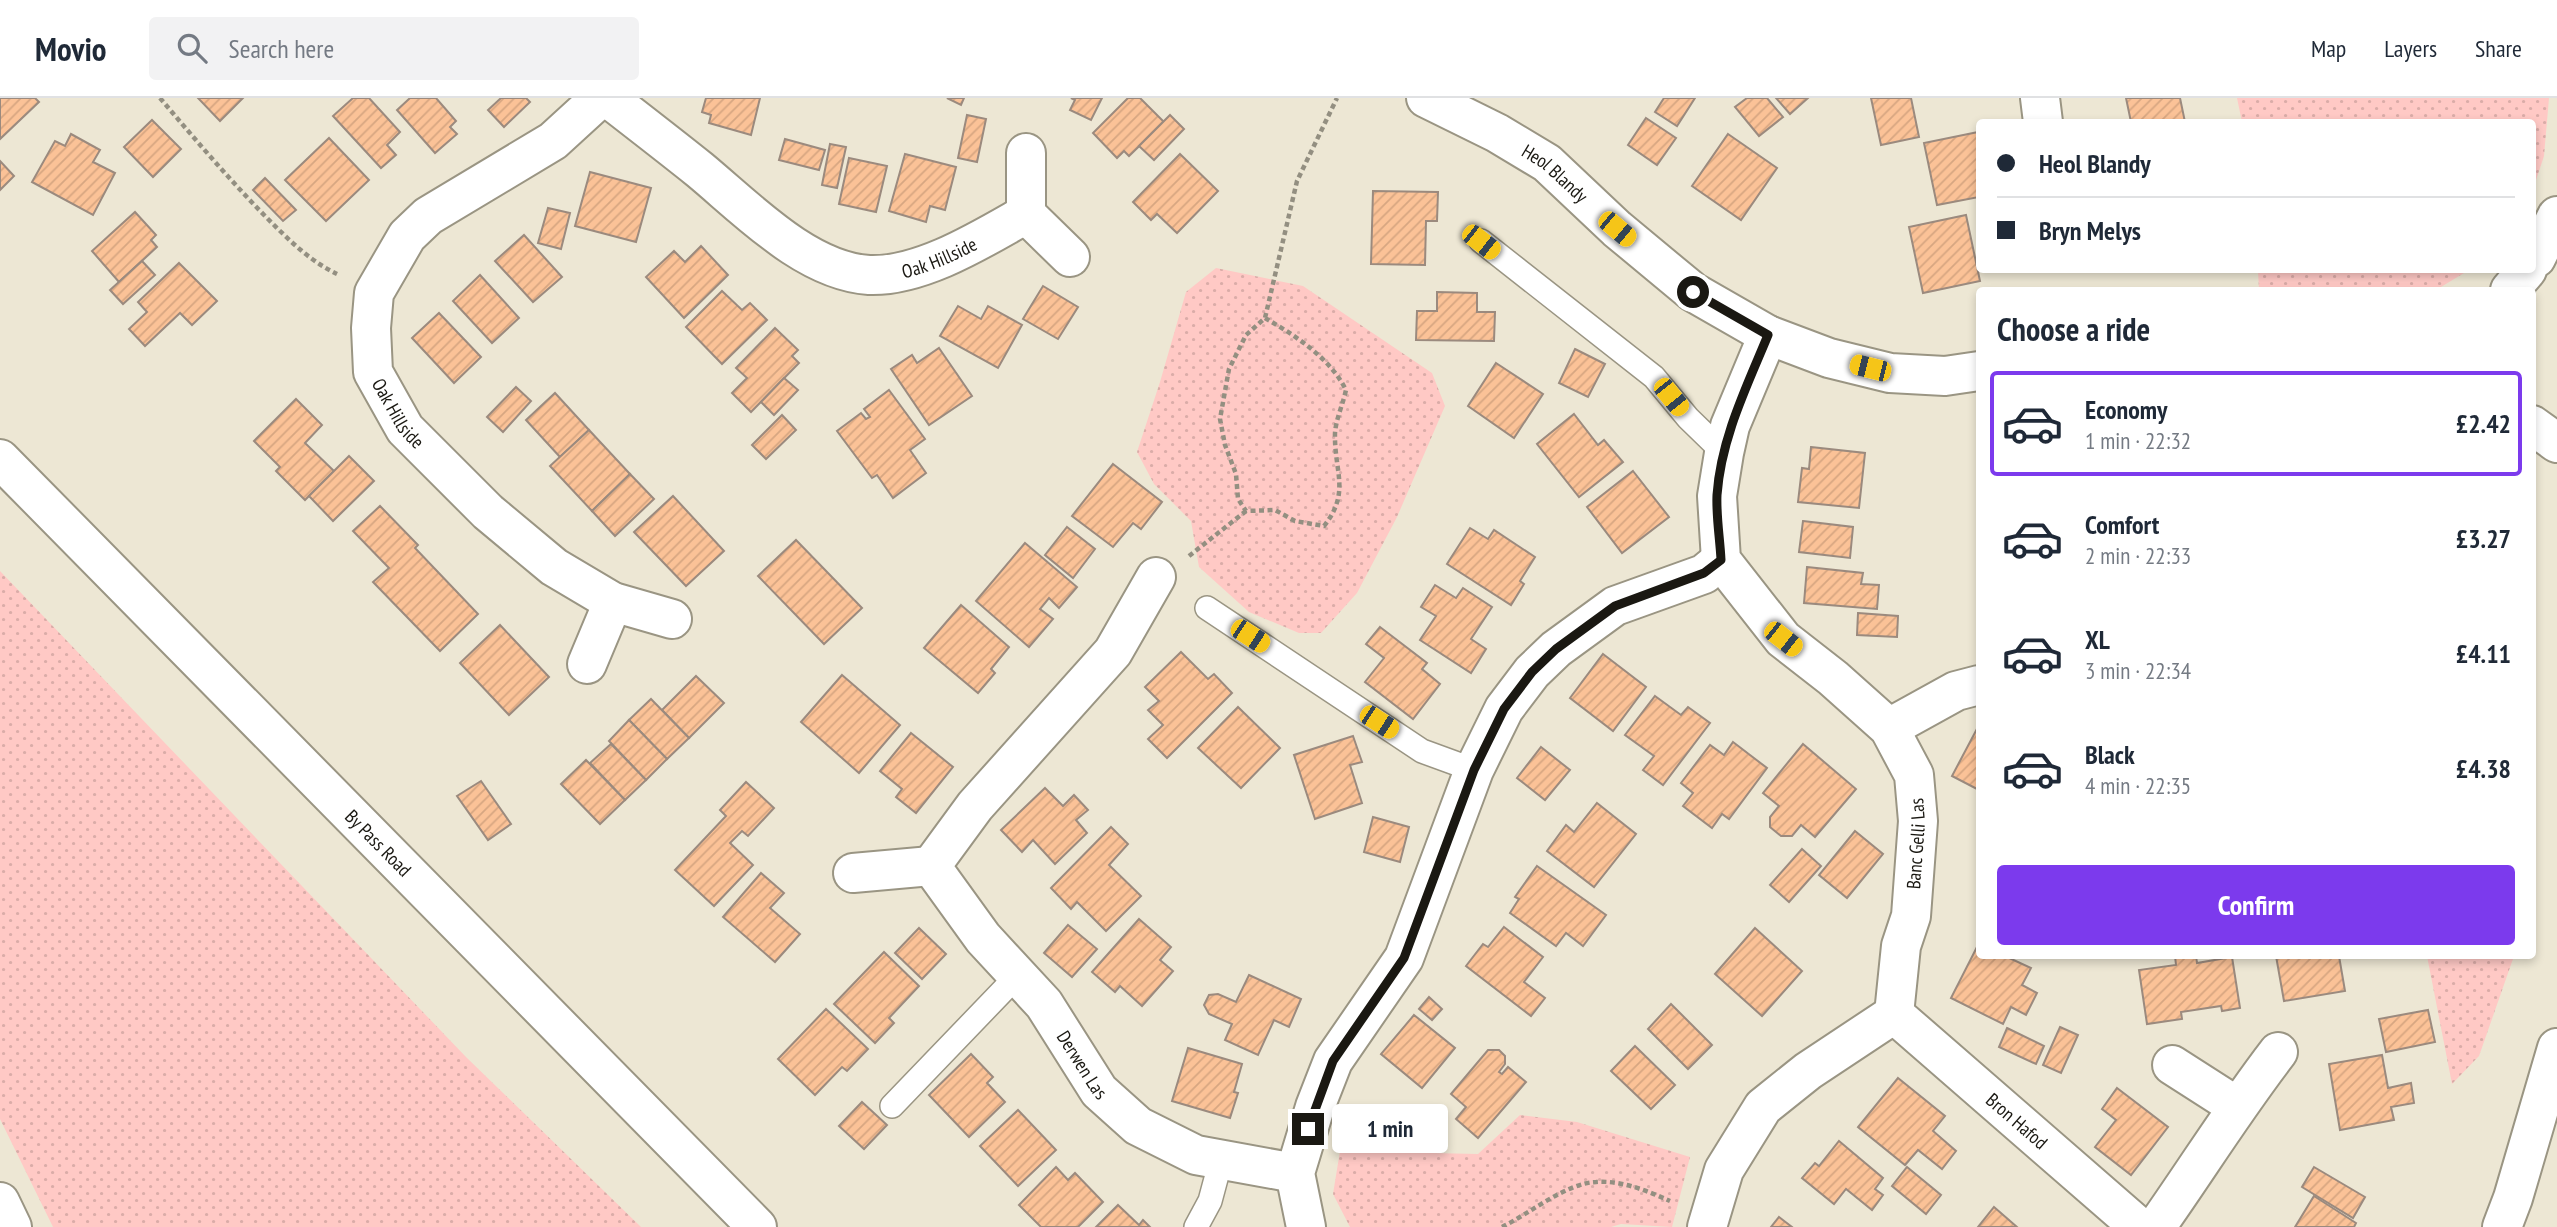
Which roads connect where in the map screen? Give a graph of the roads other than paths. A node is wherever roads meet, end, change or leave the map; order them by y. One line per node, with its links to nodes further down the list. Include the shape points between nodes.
1 (600, 98): 22 (street, Oak Hillside, via 553,141 428,216 407,236 374,293 371,328 373,372 405,429 488,512 554,567)
2 (608, 98): 7 (street, Oak Hillside, via 810,257 845,271 872,275 917,268)
3 (1426, 98): 14 (street, Heol Blandy, via 1547,163 1693,292)
4 (2040, 98): 5 (street)
5 (2043, 119)
6 (1026, 153): 7 (street)
7 (1026, 214): 10 (street)
8 (2557, 216): 11 (street)
9 (1481, 242): 18 (lane, via 1654,377)
10 (1070, 257)
11 (2538, 261)
12 (2526, 273): 13 (street)
13 (2513, 287)
14 (1768, 335): 15 (street, Heol Blandy, via 1829,358 1890,373 1945,376); 18 (street, via 1730,426)
15 (1976, 371)
16 (2536, 428): 17 (street)
17 (2557, 443)
18 (1724, 453): 20 (street, via 1717,496)
19 (0, 459): 43 (street, By Pass Road)
20 (1721, 560): 27 (street, Banc Gelli Las, via 1783,639); 28 (street, via 1704,573 1615,606 1556,649 1504,709)
21 (1156, 577): 29 (street, via 1113,652 975,806)
22 (613, 602): 24 (street, Oak Hillside); 25 (street)
23 (1207, 608): 28 (lane, via 1422,751)
24 (672, 619)
25 (587, 664)
26 (1976, 686): 27 (street, via 1956,691)
27 (1889, 728): 32 (street, Banc Gelli Las, via 1914,775 1918,821 1911,916 1902,946)
28 (1474, 770): 39 (street, via 1404,958 1333,1061)
29 (931, 866): 30 (street); 31 (street, Derwen Las)
30 (853, 873)
31 (1017, 976): 37 (lane); 38 (street, Derwen Las, via 1044,1004 1099,1091 1138,1126 1196,1155)
32 (1894, 1014): 41 (street, via 1763,1107 1724,1170); 46 (street, Bron Hafod)
33 (2557, 1048): 48 (street)
34 (2277, 1052): 36 (street)
35 (2172, 1065): 36 (street)
36 (2236, 1106): 47 (street)
37 (892, 1107)
38 (1221, 1160): 39 (street, Derwen Las); 44 (lane, via 1210,1201)
39 (1294, 1173): 45 (street)
40 (0, 1202): 42 (street)
41 (1708, 1222)
42 (12, 1227)
43 (757, 1227)
44 (1196, 1227)
45 (1306, 1227)
46 (2138, 1227)
47 (2155, 1227)
48 (2502, 1227)

